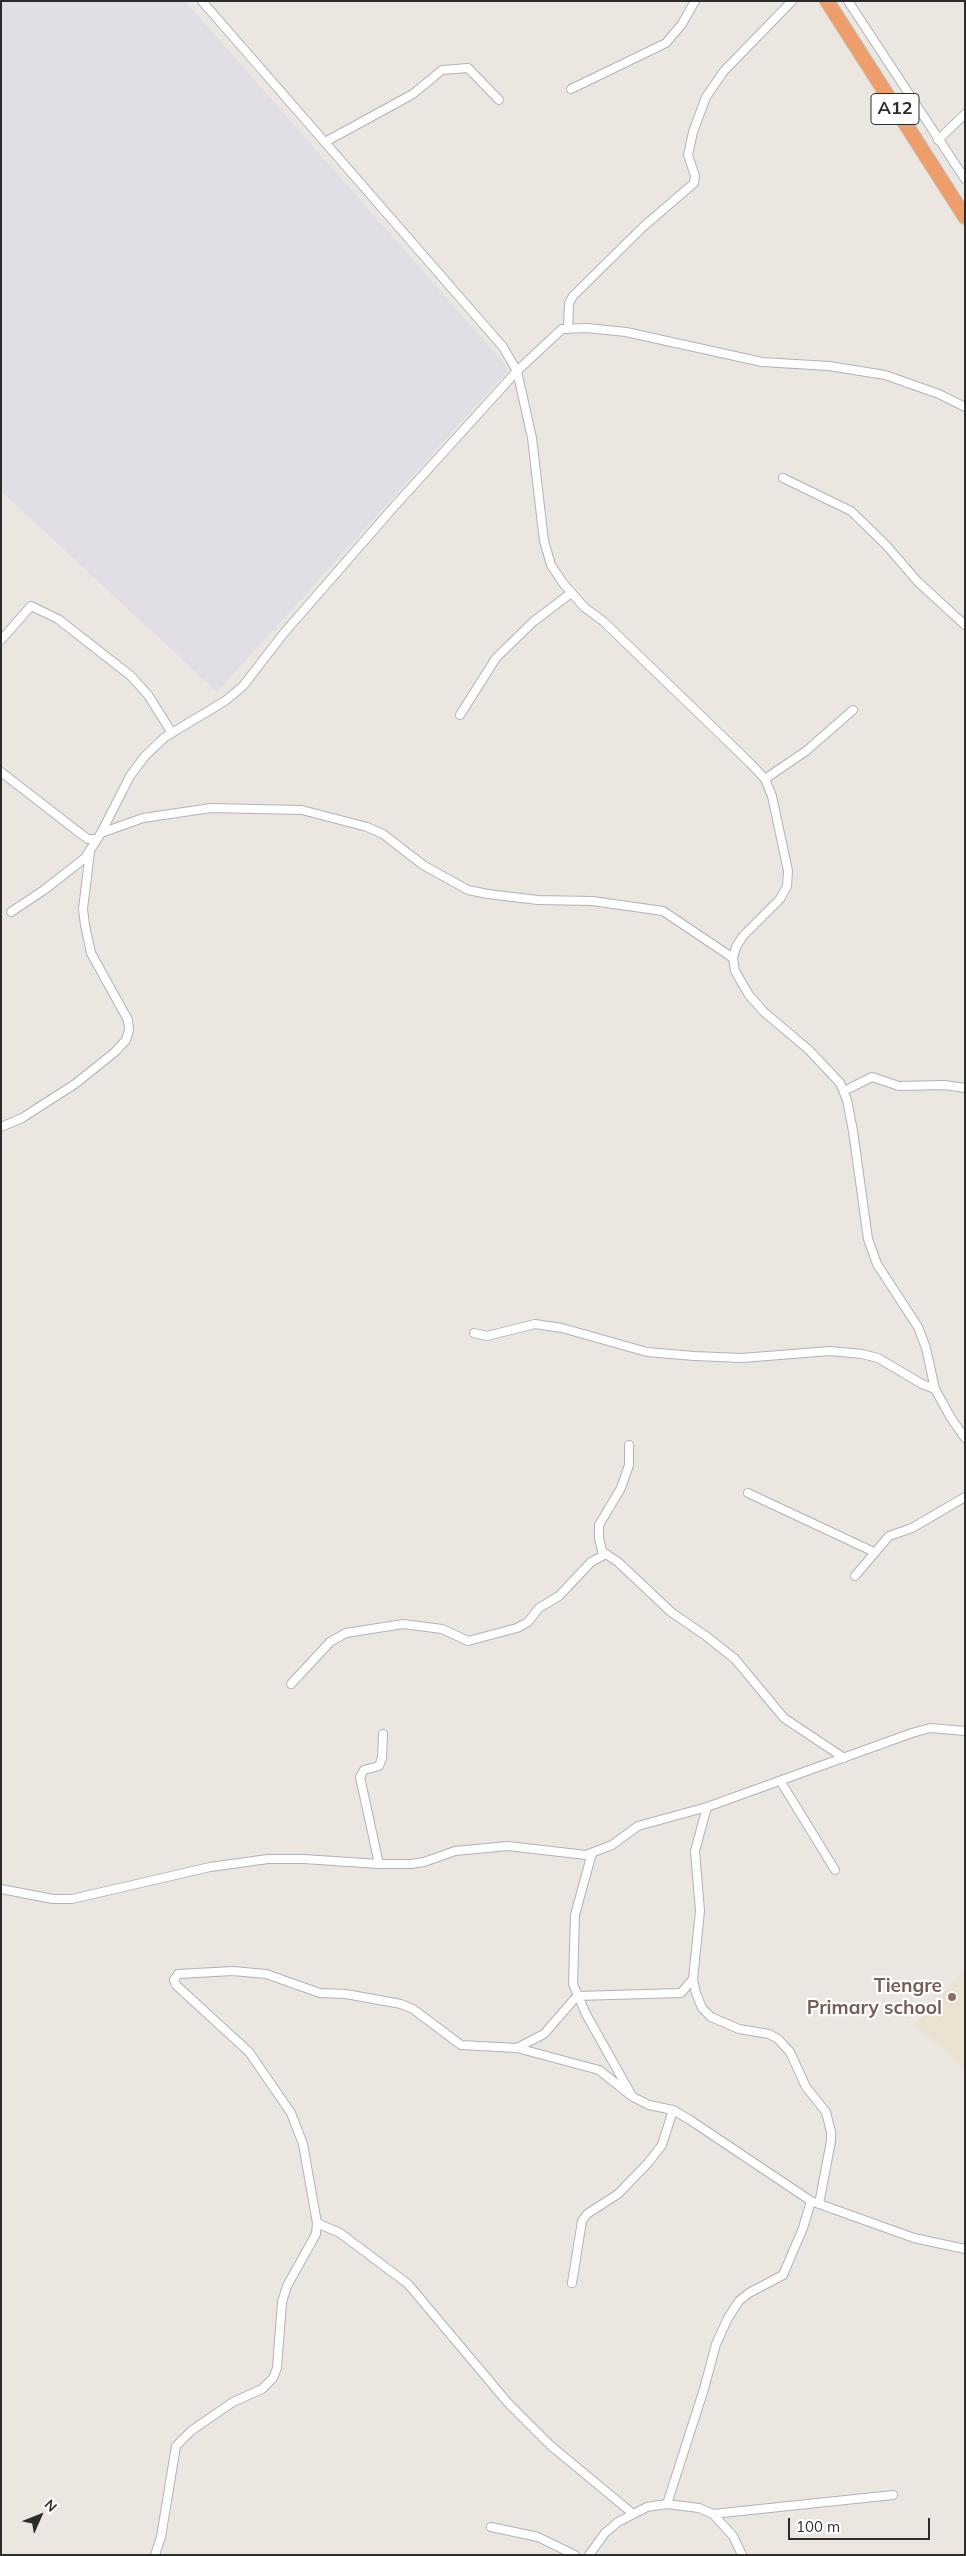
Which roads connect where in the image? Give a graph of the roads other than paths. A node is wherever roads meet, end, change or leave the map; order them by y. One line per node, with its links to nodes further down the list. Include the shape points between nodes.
1 (202, 1): 10 (street)
2 (694, 1): 6 (street, via 682,24 666,43)
3 (792, 1): 13 (street, via 724,71 706,97 688,155 694,183 572,296)
4 (827, 1): 12 (highway, A12)
5 (848, 1): 9 (street)
6 (571, 89)
7 (499, 100): 10 (street, via 468,68 442,70 413,94)
8 (965, 114): 9 (street)
9 (938, 140): 11 (street)
10 (325, 142): 14 (street, via 503,347)
11 (965, 179)
12 (965, 216)
13 (568, 329): 14 (street, via 556,333); 15 (street, via 626,332 780,365 829,366 885,375)
14 (517, 371): 17 (street, via 532,438 544,541 552,565); 22 (street, via 385,516 284,633 243,686 225,701)
15 (965, 407)
16 (783, 478): 18 (street, via 851,511 918,582)
17 (571, 593): 21 (street, via 533,622 496,658); 24 (street)
18 (965, 625)
19 (1, 640): 22 (street, via 31,606 58,618 131,676 148,695)
20 (853, 710): 24 (street, via 806,751)
21 (460, 714)
22 (172, 733): 25 (street, via 145,756 130,776)
23 (1, 772): 25 (street, via 88,839)
24 (765, 779): 28 (street, via 772,796 788,871 787,886 780,899 743,936)
25 (98, 836): 26 (street); 28 (street, via 143,818 211,808 302,810 383,834 423,865 468,890 505,896 643,906 663,911)
26 (90, 852): 27 (street); 31 (street, via 83,909 91,954 128,1020 130,1030 115,1052 75,1084 22,1118)
27 (10, 912)
28 (733, 958): 30 (street, via 735,971 749,995 827,1066)
29 (965, 1088): 30 (street, via 899,1086 872,1077)
30 (844, 1091): 33 (street, via 853,1130 868,1238 877,1264 918,1327)
31 (1, 1127)
32 (474, 1333): 33 (street, via 487,1336 535,1324 562,1328 647,1352 742,1358 830,1351 862,1354 878,1358)
33 (935, 1389): 34 (street)
34 (965, 1438)
35 (629, 1445): 39 (street, via 628,1465 621,1488 599,1525)
36 (748, 1494): 38 (street)
37 (965, 1497): 38 (street, via 912,1528 889,1536)
38 (874, 1552): 40 (street)
39 (603, 1555): 41 (street, via 591,1562 558,1596 539,1608 528,1622 517,1628 468,1641 442,1629 410,1624 346,1633 330,1642); 44 (street, via 613,1557 671,1612 735,1659 784,1718)
40 (855, 1576)
41 (291, 1684)
42 (965, 1731): 44 (street, via 930,1728)
43 (383, 1734): 48 (street, via 380,1766 364,1770 360,1777)
44 (844, 1758): 45 (street)
45 (780, 1782): 46 (street); 49 (street)
46 (707, 1807): 47 (street, via 638,1826 612,1845); 51 (street, via 695,1851 700,1911)
47 (592, 1853): 48 (street, via 508,1846 454,1851 410,1864); 52 (street, via 575,1915 573,1984)
48 (379, 1864): 50 (street, via 268,1859 210,1867 72,1899 53,1899)
49 (835, 1870)
50 (1, 1889)
51 (693, 1979): 52 (street, via 682,1993); 57 (street, via 702,2008 711,2017 739,2029 769,2034 778,2039 790,2052 806,2087 826,2112 831,2141)
52 (577, 1996): 53 (street, via 544,2034); 54 (street)
53 (517, 2048): 54 (street, via 599,2070); 58 (street, via 461,2045 408,2006 346,1994 320,1993 266,1974 233,1971 182,1973 175,1977 180,1989 249,2052 290,2113 303,2144)
54 (633, 2097): 55 (street, via 649,2105)
55 (673, 2110): 56 (street); 60 (street, via 662,2145 648,2163 618,2194 587,2214 582,2221)
56 (811, 2201): 57 (street); 62 (street, via 804,2228 783,2275 749,2293 739,2301 728,2318 716,2344)
57 (819, 2204): 59 (street, via 914,2238)
58 (317, 2223): 63 (street, via 340,2233 408,2284 508,2403 550,2444); 66 (street, via 316,2234 287,2286 282,2302 277,2368 273,2378 262,2389 232,2402 191,2431 176,2446)
59 (965, 2249)
60 (572, 2283)
61 (893, 2495): 64 (street)
62 (667, 2504): 63 (street); 64 (street, via 686,2505)
63 (632, 2513): 68 (street, via 605,2532)
64 (713, 2514): 69 (street, via 733,2536)
65 (491, 2527): 67 (street, via 538,2537)
66 (155, 2555)
67 (575, 2555)
68 (589, 2555)
69 (742, 2555)

